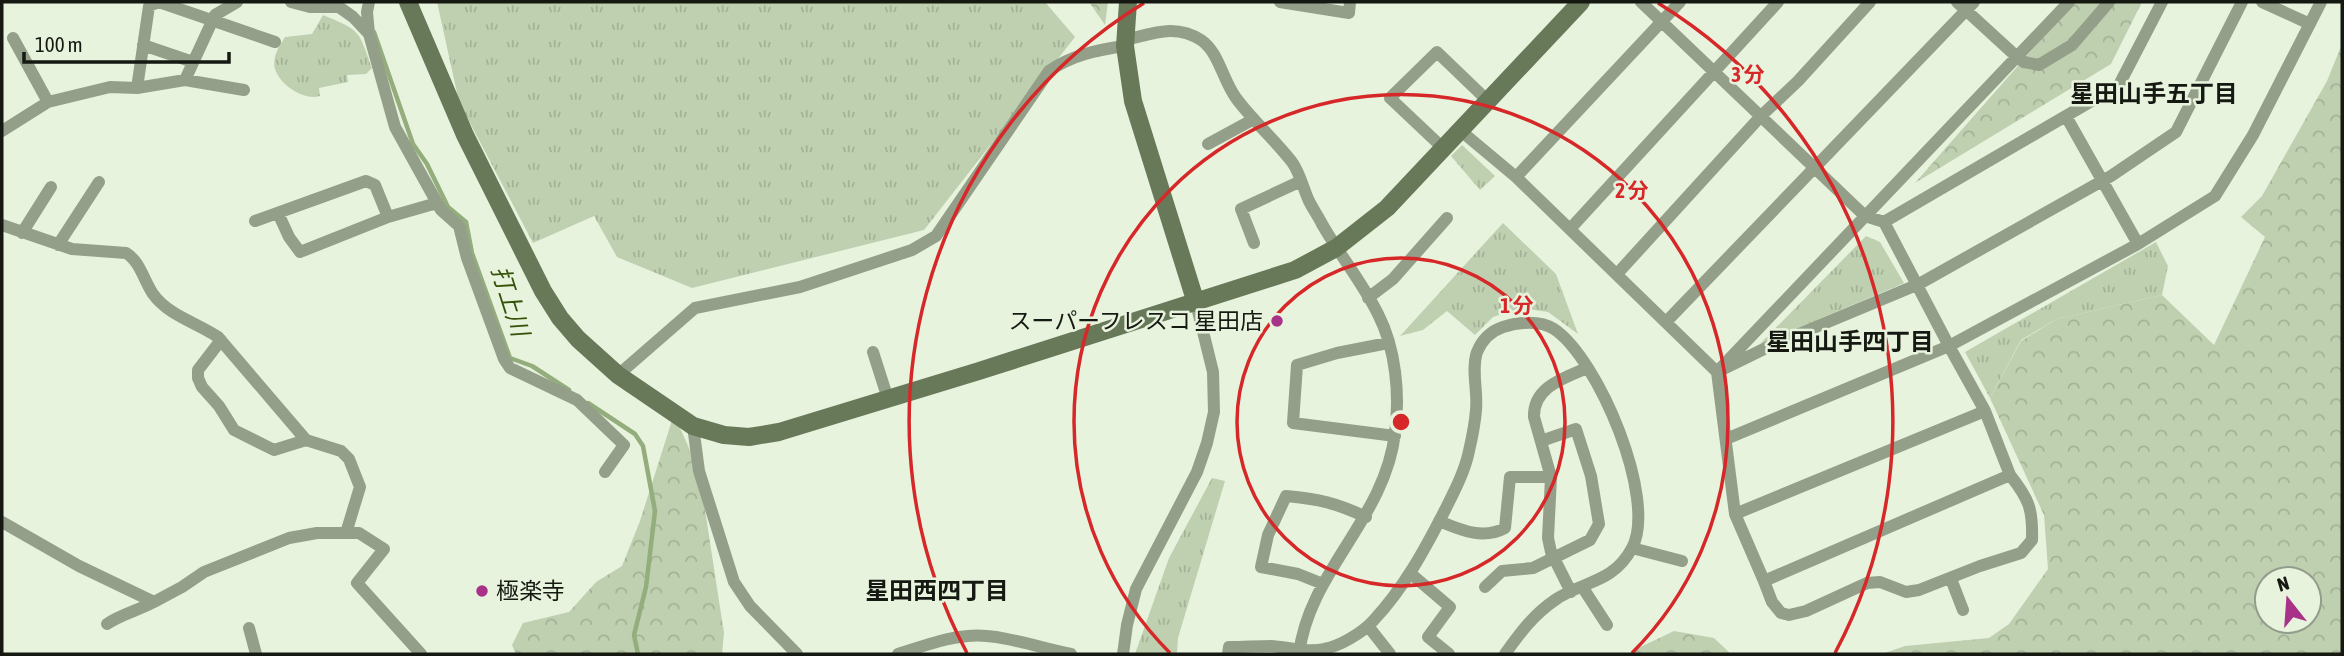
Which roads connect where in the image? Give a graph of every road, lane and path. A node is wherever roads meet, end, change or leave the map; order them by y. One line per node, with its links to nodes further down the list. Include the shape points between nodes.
1 (237, 2): 21 (street, via 215,15)
2 (291, 2): 23 (street, via 339,7)
3 (369, 2): 23 (street)
4 (408, 2): 74 (street, via 465,135 543,291 578,339)
5 (1128, 2): 26 (street)
6 (1280, 2): 7 (street, via 1349,13)
7 (1350, 2)
8 (1581, 2): 35 (street)
9 (1641, 2): 20 (street)
10 (1680, 2): 20 (street)
11 (1778, 2): 30 (street)
12 (1870, 2): 36 (street)
13 (2069, 2): 28 (street)
14 (2109, 2): 28 (street, via 2072,45 2039,65)
15 (2162, 2): 37 (street, via 2119,85)
16 (2242, 2): 46 (street, via 2176,132)
17 (2262, 2): 22 (street)
18 (2321, 2): 22 (street)
19 (1966, 5): 28 (street); 43 (street)
20 (1662, 21): 30 (street); 44 (street)
21 (212, 22): 25 (street); 27 (street, via 159,2 149,6); 29 (street)
22 (2310, 24): 60 (street, via 2253,135 2215,196)
23 (369, 34): 49 (street, via 395,127)
24 (13, 38): 34 (street)
25 (275, 42)
26 (1125, 43): 38 (street, via 1173,29 1200,39 1211,49 1235,97); 66 (street, via 1133,101); 74 (street, via 1084,54 1049,71 936,236 912,250 800,287 695,308)
27 (143, 45): 29 (street); 32 (street)
28 (2017, 57): 51 (street)
29 (193, 62): 31 (street)
30 (1714, 72): 36 (street); 57 (street)
31 (185, 80): 32 (street); 33 (street)
32 (137, 88): 34 (street, via 110,87)
33 (244, 90)
34 (48, 102): 39 (street)
35 (1488, 102): 40 (street); 42 (street, via 1437,52 1390,98)
36 (1761, 116): 43 (street); 63 (street)
37 (2067, 118): 46 (street); 55 (street)
38 (1254, 119): 41 (street); 45 (street, via 1294,164)
39 (2, 131)
40 (1461, 131): 42 (street); 44 (street)
41 (1208, 144)
42 (1444, 149): 62 (street, via 1387,208)
43 (1815, 167): 51 (street); 67 (street)
44 (1516, 177): 57 (street)
45 (1301, 181): 59 (street, via 1241,209); 62 (street)
46 (2102, 181): 60 (street); 64 (street)
47 (99, 182): 61 (street)
48 (51, 187): 58 (street)
49 (438, 202): 52 (street); 82 (street, via 459,226 510,368 576,400 624,445)
50 (278, 213): 52 (street, via 366,181 375,185); 52 (street, via 300,252); 54 (street)
51 (1865, 216): 55 (street); 73 (street)
52 (388, 217)
53 (1447, 218): 65 (street, via 1393,279)
54 (255, 221)
55 (1884, 222): 64 (street)
56 (2, 225): 58 (street)
57 (1570, 229): 63 (street)
58 (22, 233): 61 (street)
59 (1254, 243)
60 (2138, 244): 70 (street)
61 (58, 245): 68 (street, via 133,257 161,304)
62 (1336, 248): 65 (street); 66 (street, via 1295,271)
63 (1617, 274): 67 (street)
64 (1919, 284): 70 (street); 73 (street)
65 (1368, 298): 69 (street)
66 (1196, 303): 75 (street); 111 (street, via 1213,372 1214,412 1197,472 1136,589)
67 (1666, 322): 73 (street)
68 (221, 340): 80 (street); 80 (street, via 198,370 198,379 234,430 274,450)
69 (1388, 343): 78 (street, via 1398,399); 78 (street, via 1297,365 1293,423)
70 (1949, 346): 76 (street); 79 (street)
71 (873, 352): 75 (street)
72 (1587, 368): 81 (street, via 1556,382 1537,399 1534,417); 87 (street, via 1551,327 1518,323 1489,333 1477,351 1477,408 1468,456); 90 (street, via 1621,432 1631,468 1638,513)
73 (1717, 372): 79 (street)
74 (618, 375): 77 (street)
75 (888, 399): 77 (street, via 749,437)
76 (1985, 411): 83 (street); 85 (street)
77 (693, 426): 108 (street, via 699,471 734,582 750,606)
78 (1395, 436): 86 (street, via 1385,477)
79 (1726, 439): 85 (street)
80 (306, 440): 89 (street, via 341,451 349,459 360,487)
81 (1541, 441): 84 (street); 91 (street, via 1576,429 1591,476 1599,524 1590,540)
82 (605, 472)
83 (2010, 475): 94 (street, via 2026,494 2033,515 2032,540 2021,553); 95 (street)
84 (1551, 477): 87 (street, via 1510,477 1505,528 1497,533 1465,532); 91 (street, via 1548,538)
85 (1735, 514): 95 (street)
86 (1366, 517): 96 (street); 96 (street, via 1335,503 1286,496 1261,567 1298,573)
87 (1439, 521): 93 (street)
88 (2, 522): 99 (street)
89 (346, 533): 99 (street, via 289,538 204,572); 107 (street, via 359,534 384,550 357,583)
90 (1632, 548): 92 (street); 98 (street, via 1618,567)
91 (1553, 557): 97 (street, via 1532,568 1502,570); 98 (street)
92 (1682, 561)
93 (1410, 573): 103 (street); 114 (street, via 1450,607 1428,637)
94 (1951, 579): 95 (street, via 1906,592 1880,582 1867,583 1789,615 1772,602); 100 (street)
95 (1764, 581)
96 (1323, 584): 105 (street)
97 (1485, 587)
98 (1577, 590): 102 (street); 115 (street, via 1557,598 1528,621)
99 (154, 602): 101 (street)
100 (1963, 610)
101 (107, 624)
102 (1607, 625)
103 (1368, 626): 105 (street, via 1325,649); 113 (street)
104 (249, 628): 106 (street)
105 (1299, 652): 112 (street, via 1272,646 1228,647)
106 (256, 654)
107 (421, 654)
108 (797, 654)
109 (898, 654): 110 (street, via 953,638 985,636)
110 (1071, 654)
111 (1123, 654)
112 (1228, 654)
113 (1390, 654)
114 (1450, 654)
115 (1505, 654)

